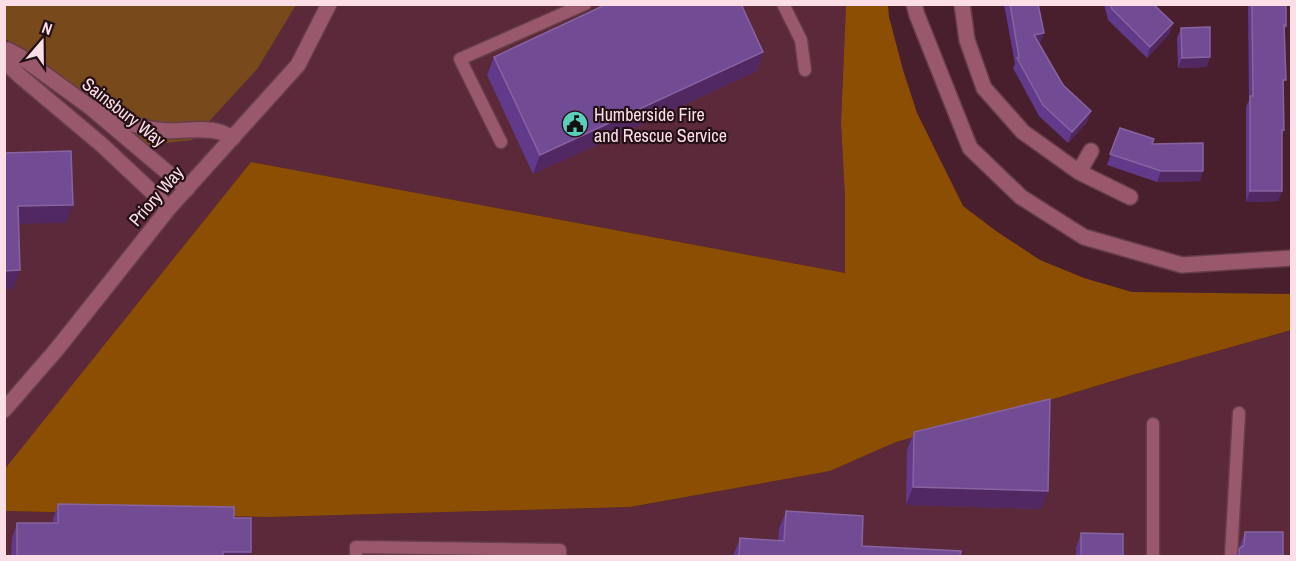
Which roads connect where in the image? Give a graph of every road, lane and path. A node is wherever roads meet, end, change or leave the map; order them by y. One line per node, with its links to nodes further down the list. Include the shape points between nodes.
1 (329, 4): 10 (street, Priory Way, via 298,65)
2 (585, 4): 11 (lane, via 460,59)
3 (783, 4): 8 (lane, via 801,40)
4 (914, 4): 17 (street, via 970,148 1021,197 1084,237 1182,265)
5 (962, 4): 13 (street, via 967,40 984,88 1023,132)
6 (4, 51): 9 (street, Sainsbury Way, via 21,57)
7 (4, 61): 16 (street)
8 (805, 70)
9 (90, 107): 10 (street, via 143,128 210,130); 14 (street, Sainsbury Way)
10 (232, 138): 14 (street, Priory Way)
11 (501, 142)
12 (1090, 151): 13 (street)
13 (1080, 172): 15 (street)
14 (187, 189): 16 (street, Priory Way)
15 (1130, 197)
16 (169, 208): 18 (street, Priory Way)
17 (1292, 258)
18 (4, 410)
19 (1239, 413): 24 (lane)
20 (1153, 424): 23 (lane)
21 (356, 556): 22 (lane, via 356,547 560,550)
22 (560, 556)
23 (1153, 556)
24 (1230, 556)

